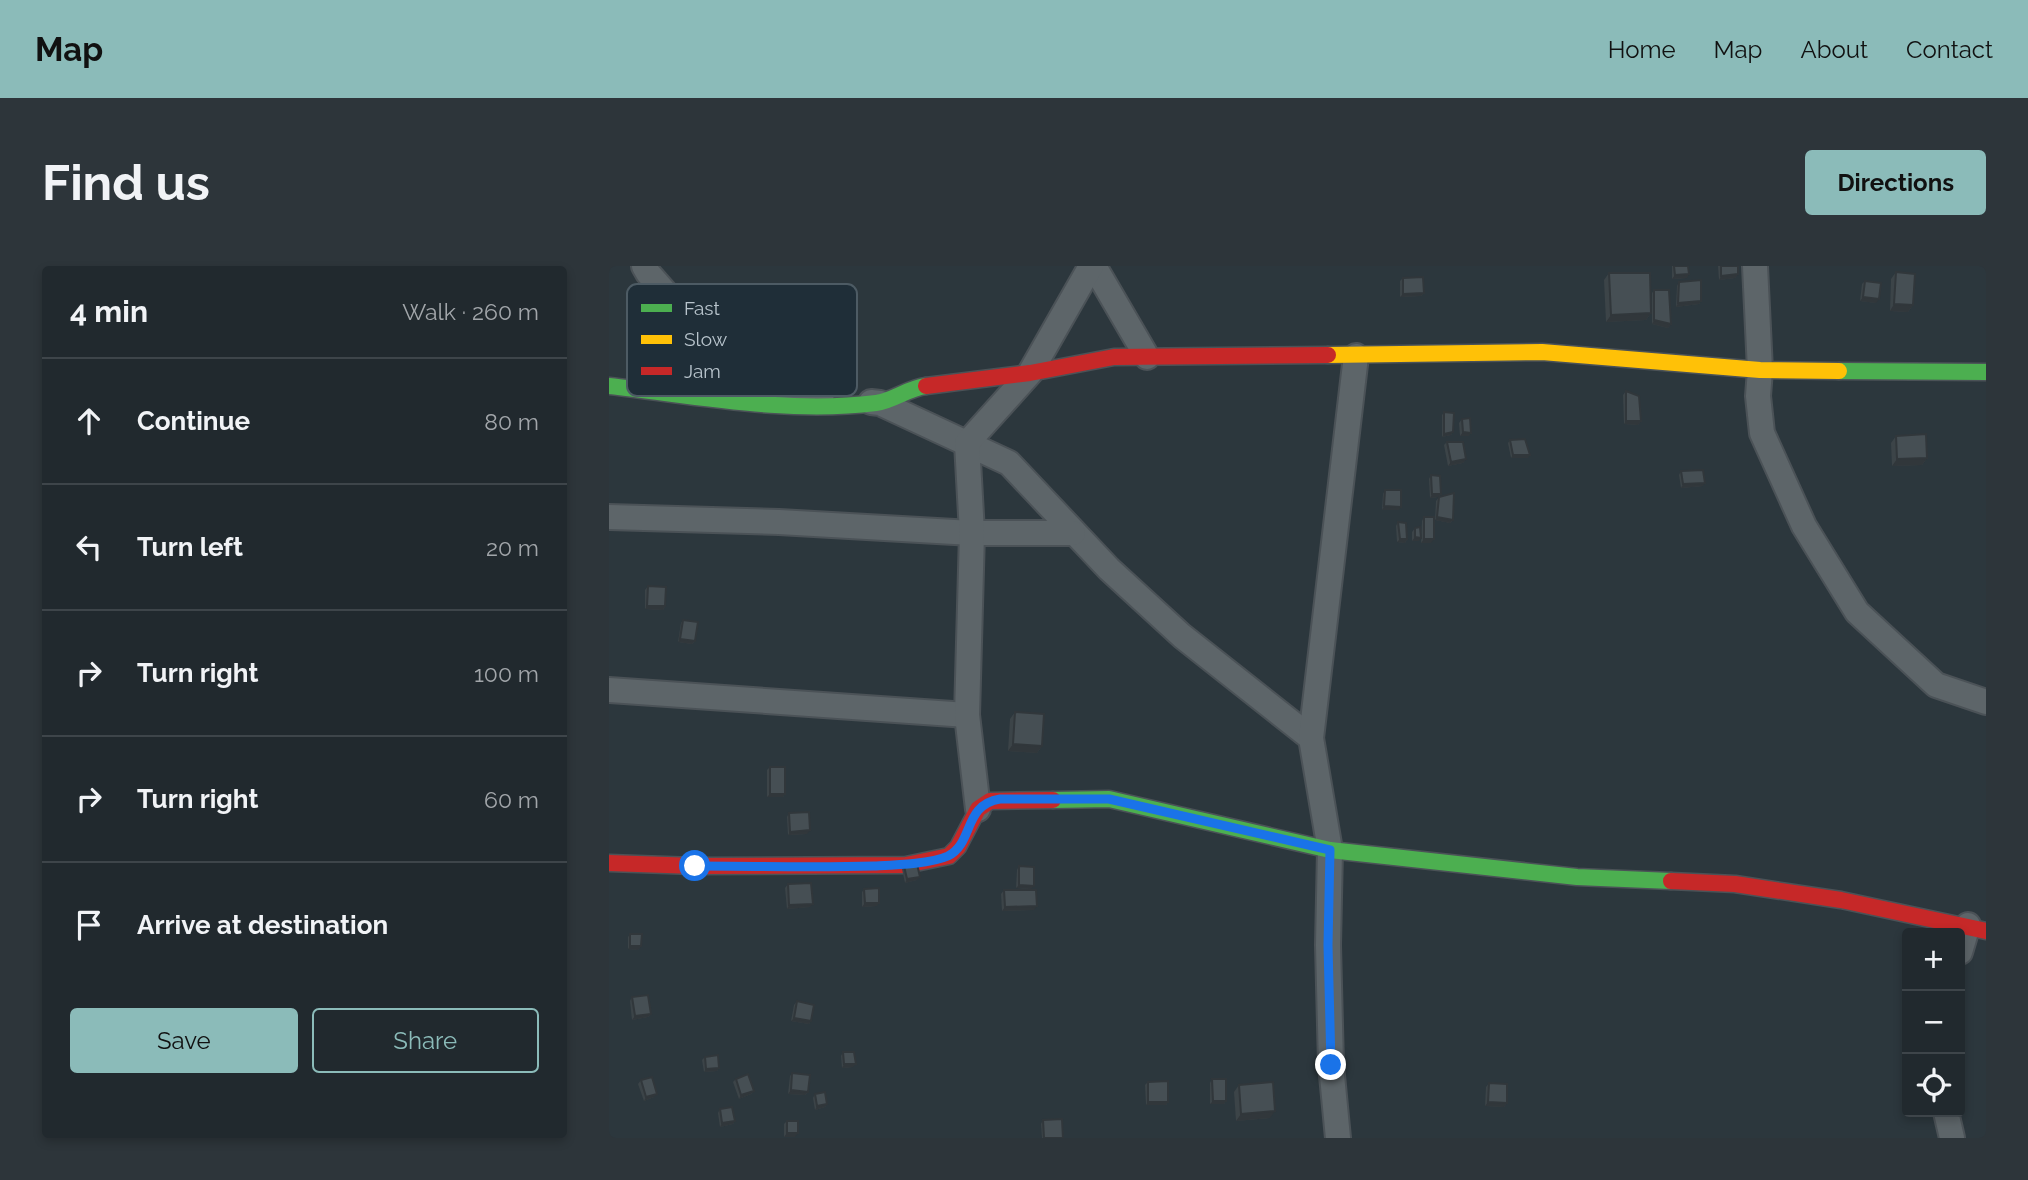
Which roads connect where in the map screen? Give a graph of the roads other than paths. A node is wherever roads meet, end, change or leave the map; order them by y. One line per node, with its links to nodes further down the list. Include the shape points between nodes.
1 (644, 266): 4 (street)
2 (1092, 266): 6 (street); 9 (street)
3 (1755, 266): 7 (street)
4 (659, 284)
5 (1356, 356): 6 (street); 7 (street, via 1542,352); 22 (street)
6 (1147, 357): 9 (street)
7 (1760, 370): 8 (street); 20 (street, via 1762,433 1804,526 1857,612 1935,685)
8 (1986, 372)
9 (1030, 373): 14 (street, via 915,387); 15 (street)
10 (609, 386): 11 (street)
11 (627, 388)
12 (693, 396): 14 (street, via 786,407)
13 (834, 396): 14 (street)
14 (880, 403): 15 (street)
15 (967, 443): 17 (street); 18 (street, via 1009,463)
16 (609, 517): 17 (street)
17 (972, 533): 18 (street); 21 (street)
18 (1073, 533): 22 (street, via 1182,636)
19 (609, 690): 21 (street)
20 (1986, 702)
21 (967, 715): 23 (street)
22 (1311, 738): 24 (street)
23 (978, 809): 24 (street, via 1000,799 1109,799); 25 (street, via 949,856 906,865)
24 (1330, 850): 26 (street, via 1577,877 1735,884); 29 (street, via 1329,996)
25 (609, 863)
26 (1977, 928): 27 (street)
27 (1965, 945)
28 (1947, 1117): 30 (street)
29 (1338, 1138)
30 (1952, 1138)

